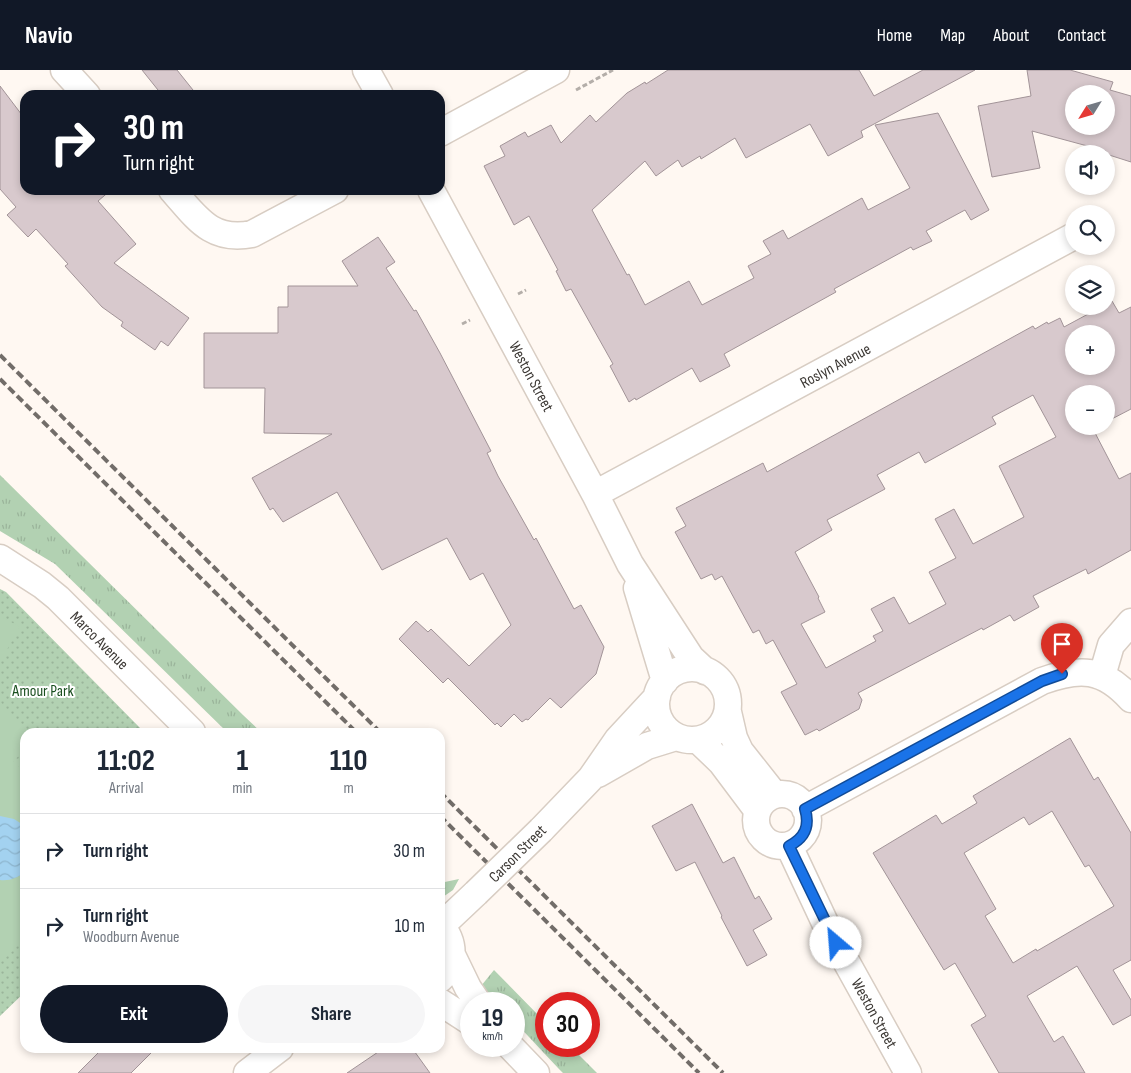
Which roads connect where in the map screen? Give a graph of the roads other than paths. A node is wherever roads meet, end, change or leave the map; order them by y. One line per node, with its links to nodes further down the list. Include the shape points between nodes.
1 (64, 70): 4 (street)
2 (366, 70): 5 (street)
3 (556, 70): 6 (street)
4 (82, 90)
5 (377, 90)
6 (445, 130)
7 (177, 195): 8 (street, via 213,230 225,236 238,237 252,234)
8 (325, 195)
9 (434, 195): 11 (street, Weston Street)
10 (1065, 241): 11 (street, Roslyn Avenue)
11 (596, 494): 13 (street, Weston Street)
12 (0, 558): 20 (street, Marco Avenue, via 58,598)
13 (630, 564): 15 (street, Weston Street, via 691,658); 17 (street, Weston Street, via 657,650)
14 (1131, 622): 16 (street, via 1111,645)
15 (706, 671): 17 (street, via 683,669 673,674); 19 (street, via 724,687)
16 (1102, 676): 18 (street); 24 (street, via 1081,671 1042,681)
17 (661, 689): 21 (street, via 656,709 660,720 667,730); 22 (street, Carson Street, via 618,739)
18 (1131, 699)
19 (728, 712): 21 (street, via 724,722 708,737); 23 (street, via 736,746)
20 (188, 728)
21 (687, 738): 22 (street, Carson Street, via 647,746); 23 (street)
22 (591, 778): 26 (street, Carson Street, bridge)
23 (765, 802): 24 (street, via 783,794 800,801); 25 (street, via 755,820 757,830 770,844)
24 (805, 809): 25 (street, via 808,817 804,835)
25 (789, 846): 37 (street, Weston Street, via 827,927)
26 (445, 921)
27 (445, 932): 28 (street, via 450,939)
28 (452, 955): 29 (street); 30 (street)
29 (445, 974)
30 (471, 992)
31 (445, 1005): 32 (street)
32 (460, 1015)
33 (274, 1053): 35 (street)
34 (520, 1057): 36 (street)
35 (248, 1073)
36 (536, 1073)
37 (908, 1073)

